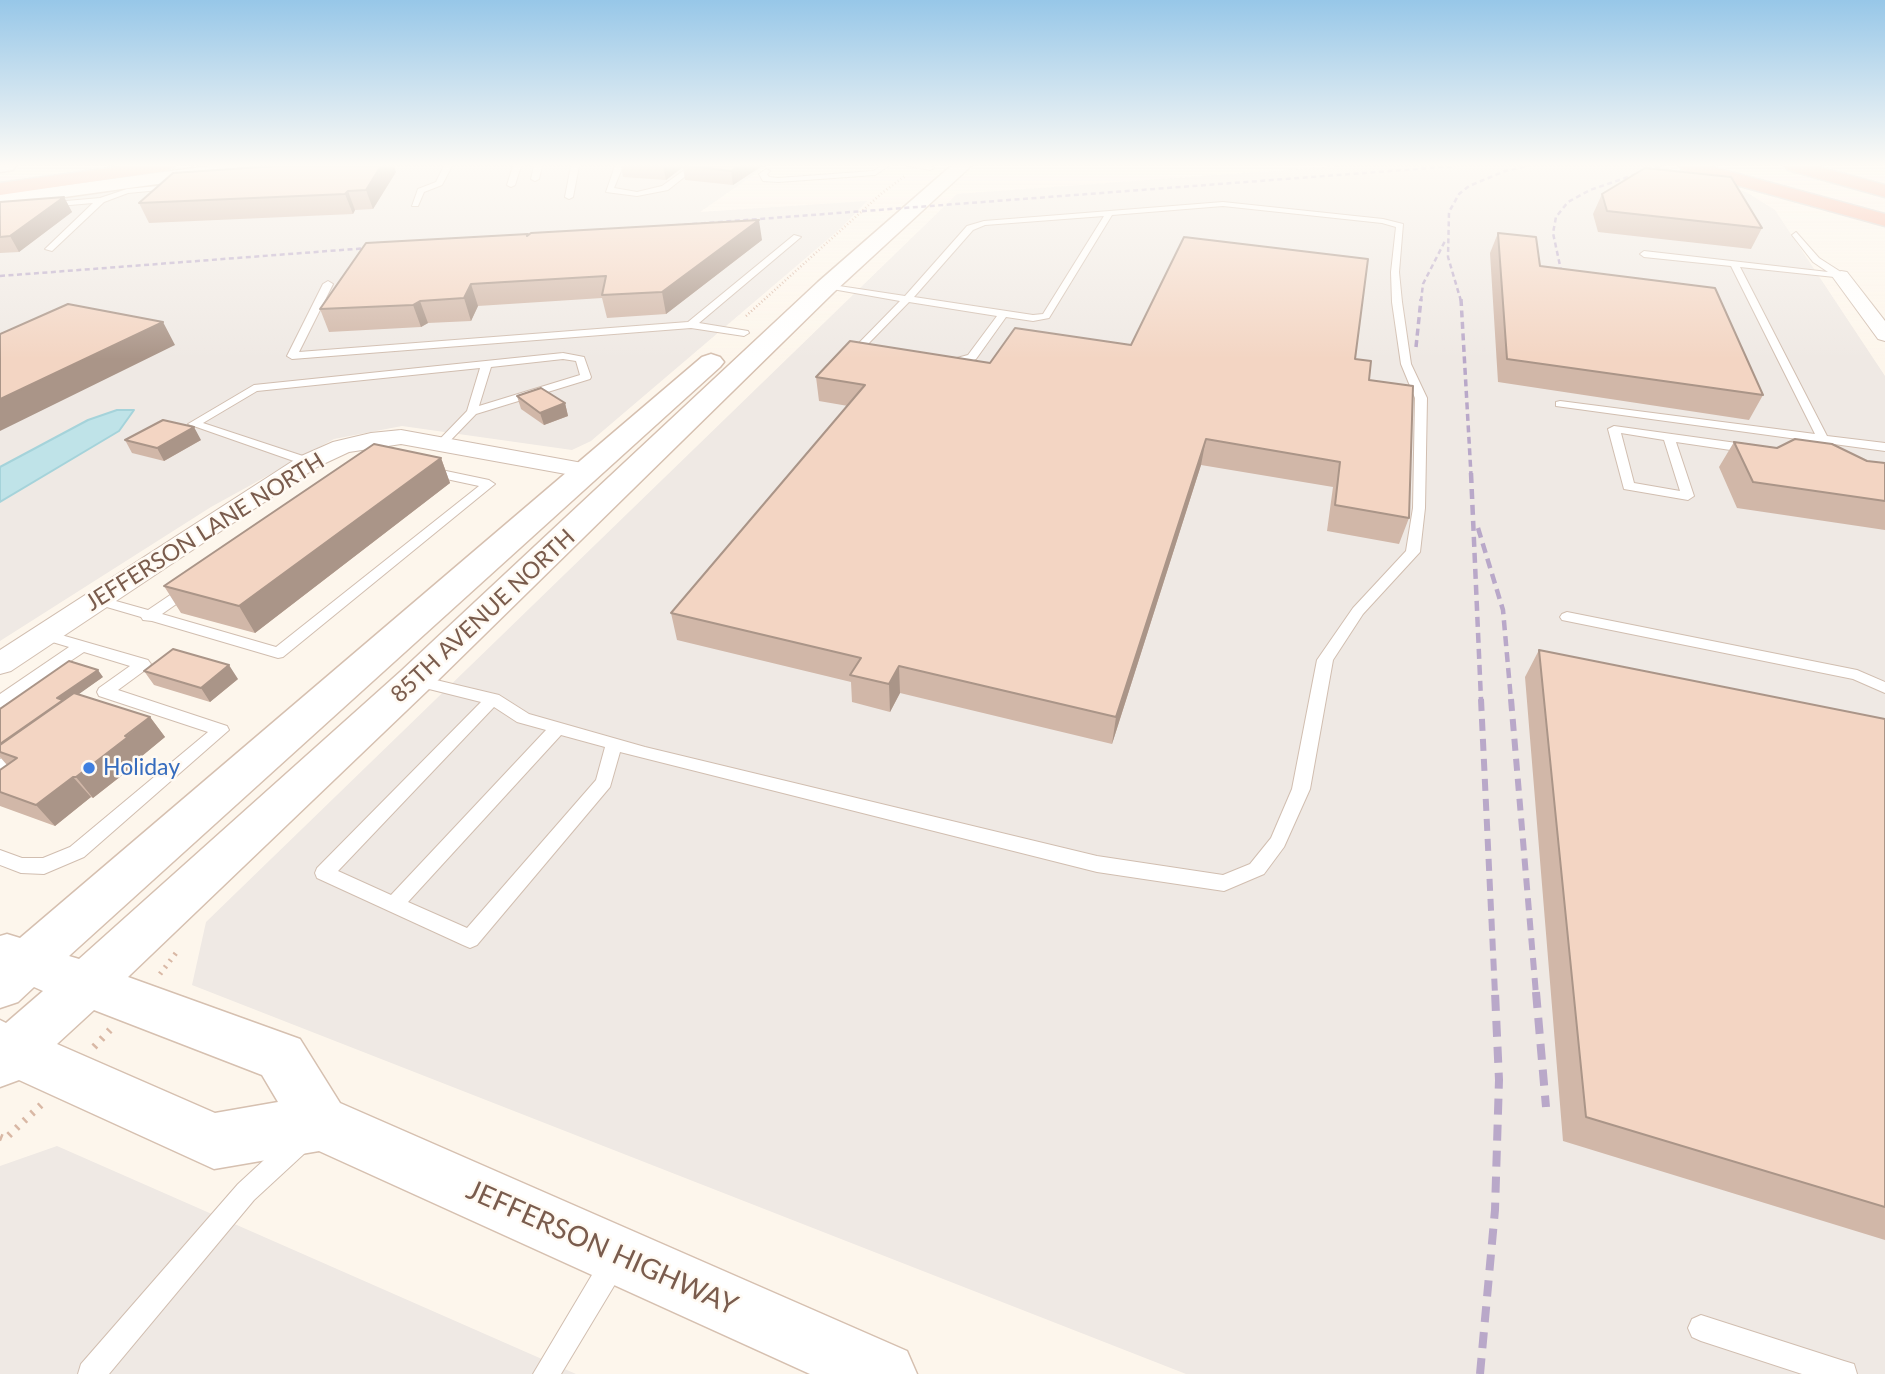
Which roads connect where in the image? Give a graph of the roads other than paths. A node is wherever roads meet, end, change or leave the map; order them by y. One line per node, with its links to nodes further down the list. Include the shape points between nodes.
1 (69, 230): 8 (lane)
2 (878, 230): 11 (main road, 85TH AVENUE NORTH)
3 (968, 230): 14 (lane)
4 (1099, 230): 15 (lane, via 1046,316)
5 (1400, 230): 45 (lane, via 1397,302 1406,364 1421,398 1419,508 1413,552 1357,611 1325,660 1301,789 1278,842 1257,869 1224,883 1097,864)
6 (1797, 235): 12 (lane, via 1816,260)
7 (797, 237): 16 (lane)
8 (49, 249)
9 (1644, 254): 10 (lane)
10 (1734, 264): 12 (lane); 25 (lane)
11 (818, 276): 14 (lane); 17 (main road, 85TH AVENUE NORTH)
12 (1841, 276): 18 (street)
13 (328, 284): 16 (lane, via 292,356)
14 (907, 299): 15 (lane); 19 (lane, via 859,348)
15 (1004, 313): 20 (lane, via 972,357 953,363)
16 (691, 325): 17 (lane)
17 (749, 334): 31 (main road, 85TH AVENUE NORTH); 39 (main road, 85TH AVENUE NORTH)
18 (1885, 335)
19 (886, 352)
20 (940, 361)
21 (486, 365): 23 (lane); 23 (lane, via 563,356 580,359 586,377); 29 (lane, via 254,388 194,424)
22 (1560, 404): 25 (lane)
23 (472, 412): 26 (lane)
24 (1669, 438): 24 (lane, via 1614,429 1628,486 1688,496); 28 (lane)
25 (1824, 439): 27 (lane)
26 (443, 442): 29 (street, JEFFERSON LANE NORTH, via 401,437 341,447); 31 (street, JEFFERSON LANE NORTH)
27 (1885, 447)
28 (1763, 451)
29 (308, 462): 33 (street, JEFFERSON LANE NORTH)
30 (412, 468): 34 (lane, via 489,484 278,653)
31 (588, 471): 49 (main road, 85TH AVENUE NORTH)
32 (205, 578): 34 (lane)
33 (98, 600): 34 (lane); 36 (street, JEFFERSON LANE NORTH)
34 (149, 617)
35 (1567, 617): 40 (lane, via 1857,675)
36 (44, 635): 37 (lane); 38 (street, JEFFERSON LANE NORTH)
37 (82, 646): 42 (lane); 47 (lane, via 143,664 100,696 221,730 77,852 44,866)
38 (0, 663)
39 (415, 680): 41 (lane); 50 (main road, 85TH AVENUE NORTH)
40 (1885, 688)
41 (494, 699): 43 (lane, via 523,718); 48 (lane, via 324,873)
42 (0, 702)
43 (558, 727): 45 (lane); 48 (lane)
44 (42, 738): 46 (lane)
45 (614, 744): 48 (lane, via 604,782 470,939)
46 (0, 768)
47 (0, 858)
48 (394, 905)
49 (9, 967): 50 (main road)
50 (88, 983): 51 (main road, 85TH AVENUE NORTH); 52 (main road, via 281,1057)
51 (4, 1052): 52 (main road, via 214,1141)
52 (320, 1123): 53 (main road, JEFFERSON HIGHWAY); 55 (lane, via 246,1192)
53 (619, 1255): 56 (lane); 57 (main road, JEFFERSON HIGHWAY)
54 (1701, 1328): 58 (lane)
55 (91, 1374)
56 (546, 1374)
57 (884, 1374)
58 (1844, 1374)

